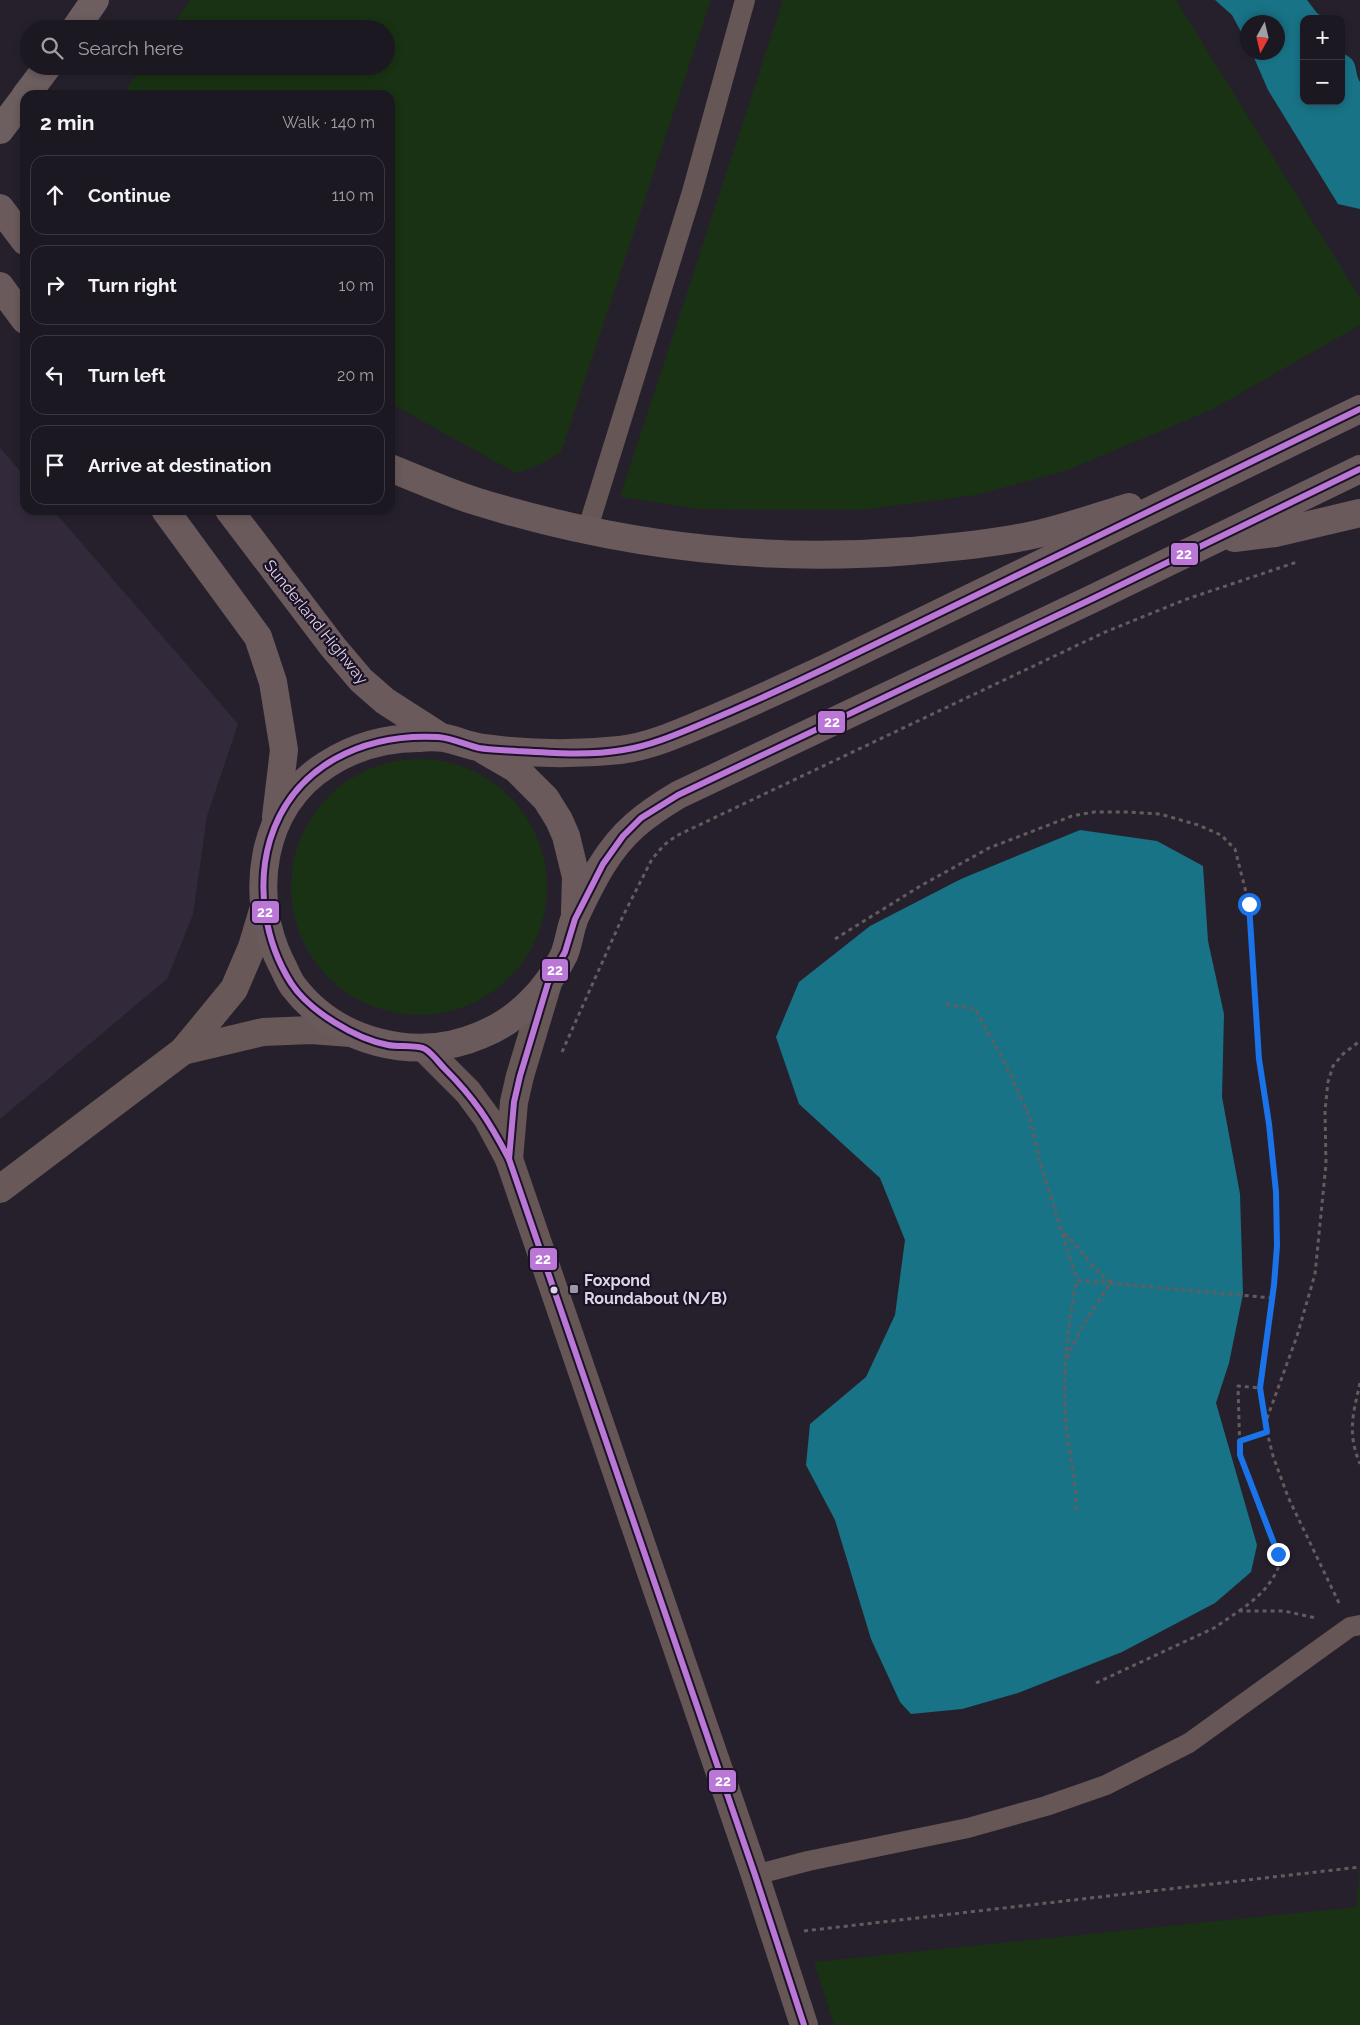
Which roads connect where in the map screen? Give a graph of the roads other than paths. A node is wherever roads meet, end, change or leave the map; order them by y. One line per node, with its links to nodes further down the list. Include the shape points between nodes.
1 (95, 0): 3 (highway)
2 (745, 0): 19 (lane, via 692,192)
3 (81, 20)
4 (41, 75): 5 (highway)
5 (30, 90)
6 (20, 104): 7 (highway)
7 (0, 130)
8 (0, 208): 9 (highway)
9 (20, 234)
10 (0, 286): 11 (highway)
11 (20, 313)
12 (1360, 409): 15 (highway)
13 (1360, 469): 20 (highway)
14 (395, 470): 19 (highway, via 474,501)
15 (1214, 481): 19 (highway, via 1041,533 951,548 860,555 769,554 696,548); 22 (highway, via 826,668 672,736 624,750 561,754)
16 (1360, 513): 20 (highway, via 1275,533)
17 (169, 515): 23 (highway, via 258,636 273,682 284,750)
18 (232, 515): 21 (highway, Sunderland Highway, via 361,680 385,701)
19 (587, 531)
20 (1211, 541): 25 (highway, via 678,795 641,818 623,836 603,864)
21 (441, 737): 22 (highway); 23 (highway, via 396,738 358,747 324,766 300,786)
22 (480, 748): 25 (highway, via 516,768 546,799 559,820 576,877)
23 (276, 821): 24 (highway, via 267,850)
24 (264, 907): 27 (highway, via 273,946 292,985 318,1011); 29 (main road, via 252,947 234,988)
25 (574, 919): 26 (highway, via 565,952)
26 (548, 983): 28 (highway, via 524,1010 486,1034 461,1043); 30 (street, via 514,1102)
27 (352, 1033): 28 (highway, via 388,1045); 29 (main road, via 311,1030 263,1032)
28 (425, 1049): 30 (street, via 468,1092 487,1118)
29 (183, 1051): 31 (main road)
30 (509, 1159): 33 (street)
31 (0, 1190)
32 (1355, 1626): 33 (lane, via 1189,1743 1106,1785 968,1828)
33 (755, 1875): 34 (street)
34 (804, 2025)

